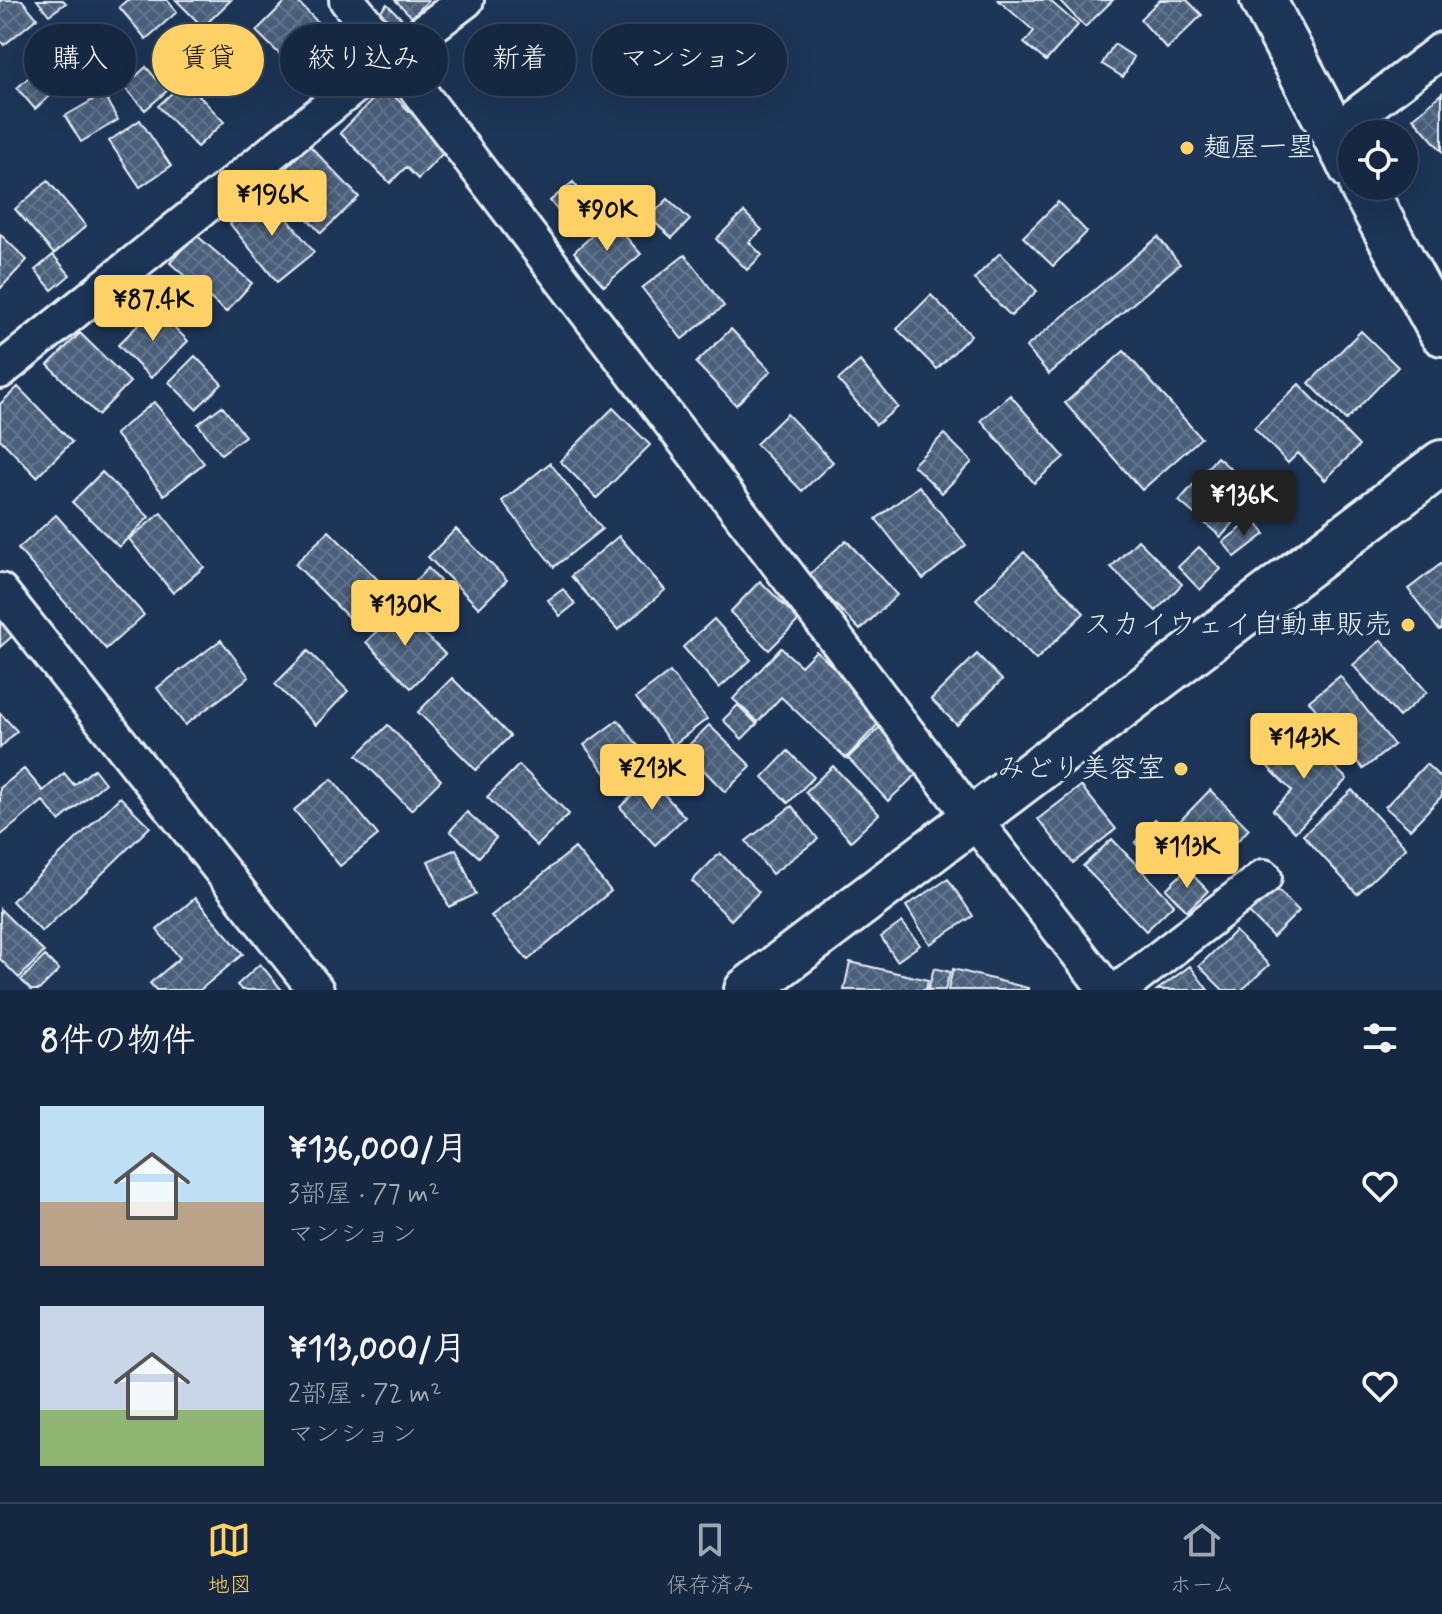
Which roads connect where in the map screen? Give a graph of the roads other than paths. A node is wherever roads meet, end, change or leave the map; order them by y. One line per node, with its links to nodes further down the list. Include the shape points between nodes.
1 (347, 0): 4 (street)
2 (466, 0): 5 (street)
3 (1263, 0): 10 (street)
4 (366, 24)
5 (434, 24)
6 (1442, 50): 9 (street)
7 (342, 96): 13 (street)
8 (422, 96): 16 (street)
9 (1372, 120)
10 (1338, 142)
11 (1370, 200): 12 (street)
12 (1442, 333)
13 (0, 371)
14 (1442, 463): 16 (street)
15 (0, 591): 18 (street)
16 (973, 819): 19 (street); 20 (street)
17 (1264, 877): 21 (street)
18 (316, 990)
19 (747, 990)
20 (1107, 990)
21 (1119, 990)

